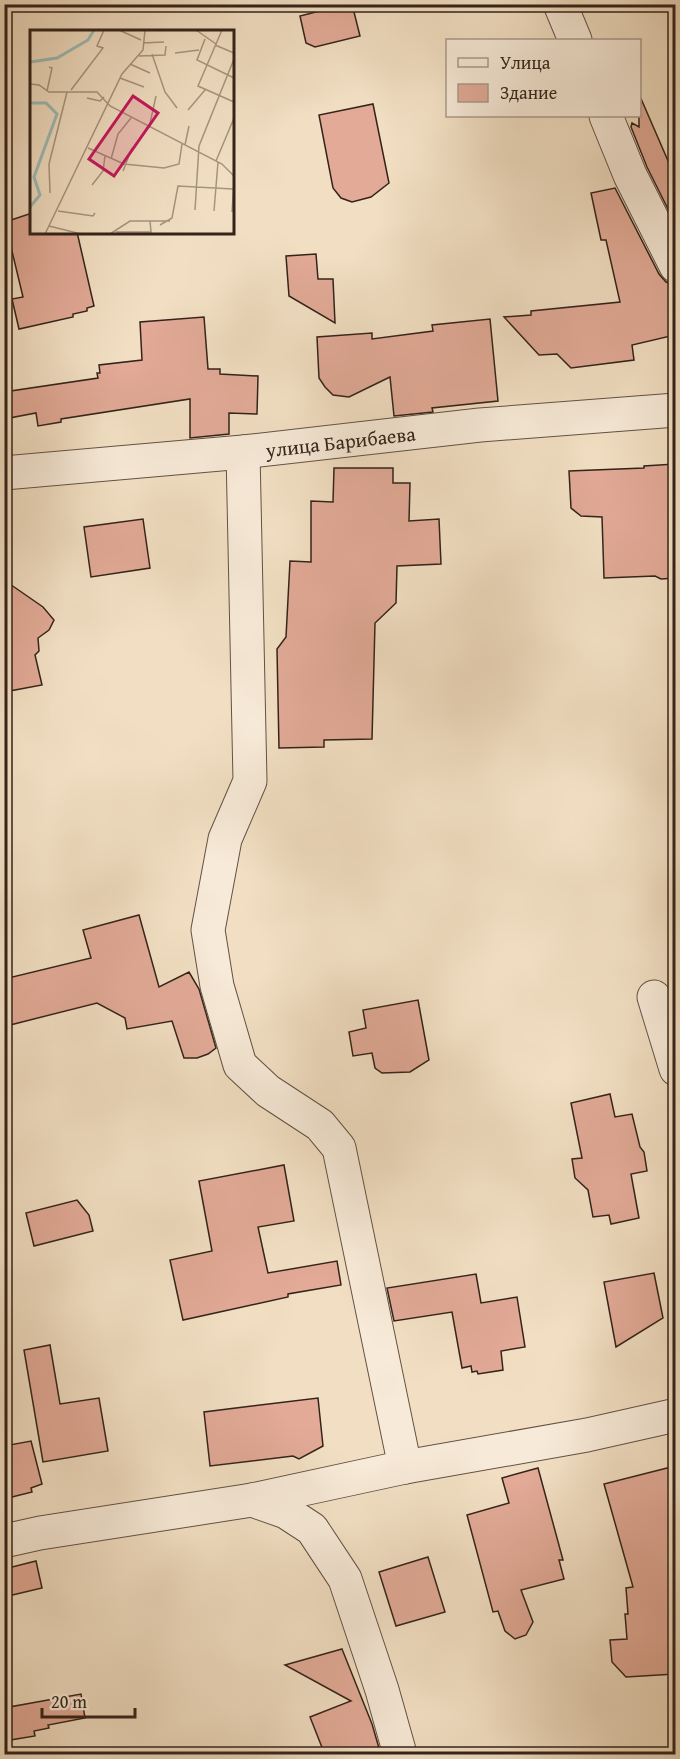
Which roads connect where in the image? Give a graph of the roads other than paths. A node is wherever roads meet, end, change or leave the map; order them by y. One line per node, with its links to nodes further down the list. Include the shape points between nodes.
1 (560, 4): 2 (street)
2 (575, 39)
3 (606, 117): 4 (street)
4 (675, 266)
5 (675, 410): 6 (street, улица Барибаева, via 480,425)
6 (243, 452): 7 (street, улица Барибаева); 11 (street, via 250,781 225,839 208,930 217,986 240,1065 268,1090 320,1125 339,1148)
7 (4, 473)
8 (654, 997): 9 (street)
9 (675, 1069)
10 (675, 1415): 11 (street)
11 (405, 1467): 12 (street)
12 (252, 1500): 13 (street); 14 (street, via 286,1512 312,1529 345,1579)
13 (4, 1541)
14 (400, 1755)

